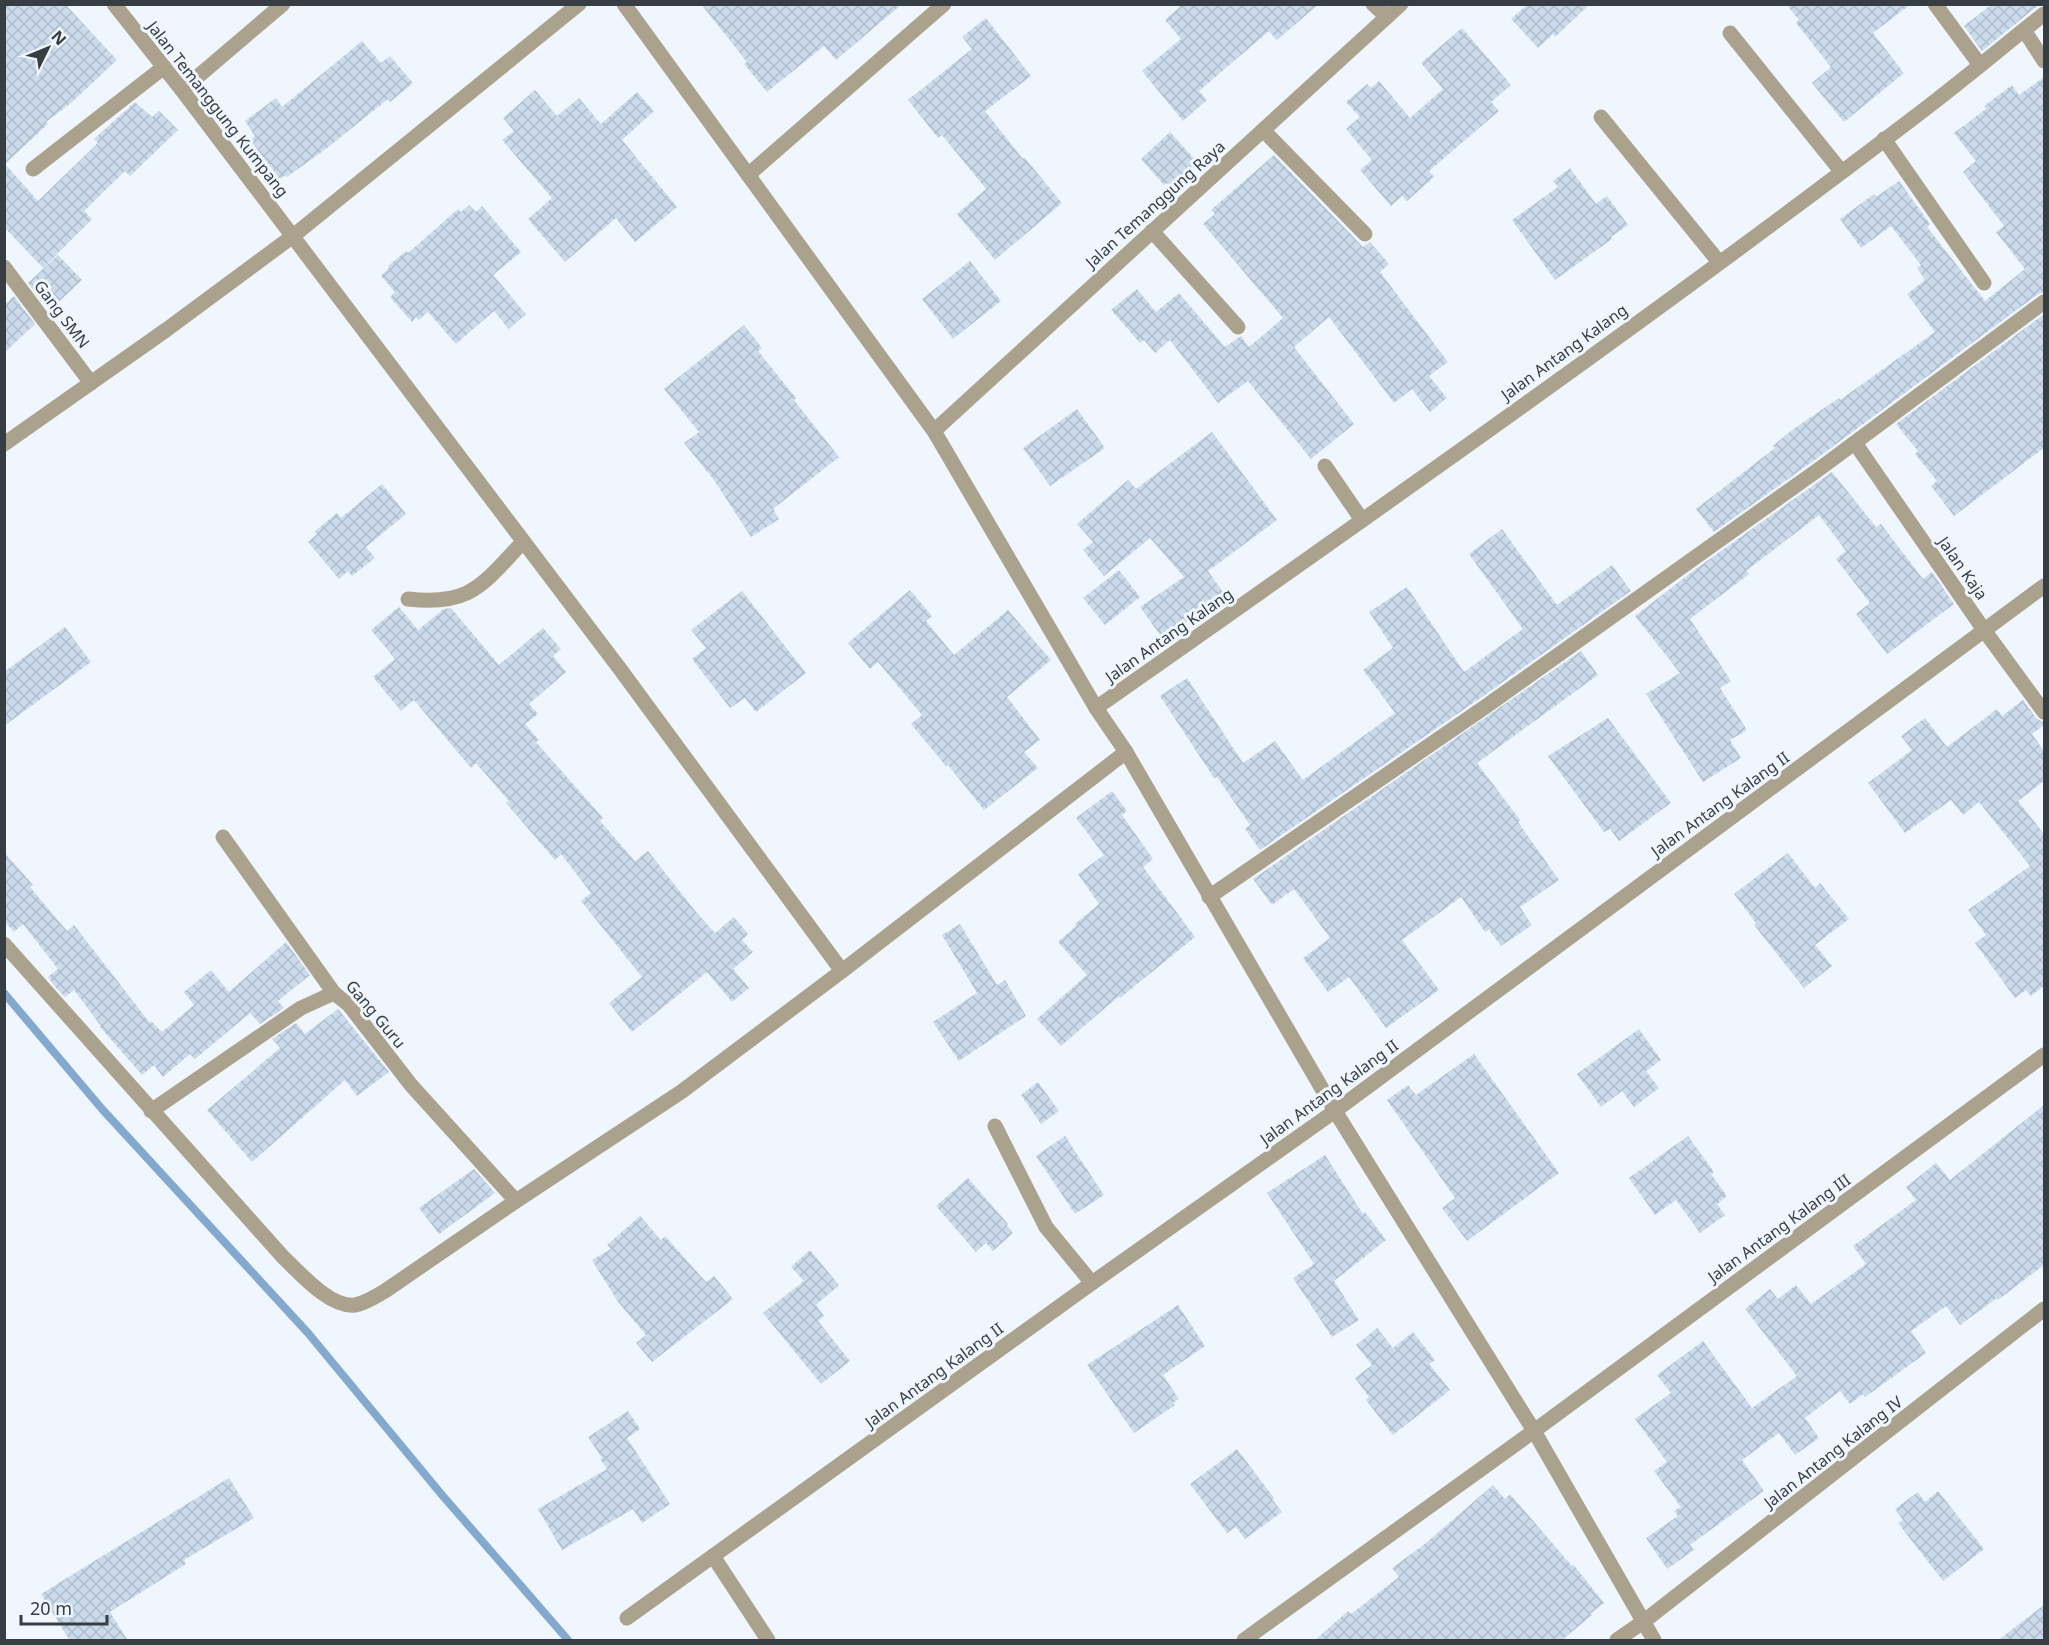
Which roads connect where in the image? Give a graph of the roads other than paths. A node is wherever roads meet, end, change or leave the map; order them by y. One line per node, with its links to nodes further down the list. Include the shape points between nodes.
1 (114, 4): 15 (street, Jalan Temanggung Kumpang)
2 (283, 4): 16 (street)
3 (579, 4): 25 (street)
4 (624, 4): 22 (street)
5 (944, 4): 22 (street)
6 (1373, 4): 10 (street)
7 (1401, 4): 10 (street, Jalan Temanggung Raya)
8 (1935, 4): 14 (street)
9 (2044, 14): 11 (street, Jalan Antang Kalang)
10 (1387, 17): 18 (street, Jalan Temanggung Raya)
11 (2024, 30): 13 (street); 14 (street, Jalan Antang Kalang)
12 (1730, 33): 21 (street)
13 (2044, 61)
14 (1980, 65): 19 (street, Jalan Antang Kalang)
15 (164, 67): 16 (street, Jalan Temanggung Kumpang); 20 (street)
16 (182, 90): 25 (street, Jalan Temanggung Kumpang)
17 (1601, 117): 26 (street)
18 (1263, 130): 23 (street, Jalan Temanggung Raya); 24 (street)
19 (1884, 139): 21 (street, Jalan Antang Kalang); 28 (street)
20 (33, 170)
21 (1841, 171): 26 (street, Jalan Antang Kalang)
22 (748, 176): 32 (street)
23 (1152, 231): 30 (street); 32 (street, Jalan Temanggung Raya)
24 (1365, 234)
25 (293, 236): 31 (street); 37 (street, Jalan Temanggung Kumpang)
26 (1719, 262): 36 (street, Jalan Antang Kalang)
27 (4, 267): 31 (street, Gang SMN)
28 (1984, 283)
29 (2044, 302): 33 (street)
30 (1238, 327)
31 (91, 383): 34 (street)
32 (934, 431): 41 (street)
33 (1855, 443): 40 (street, Jalan Kaja); 45 (street, via 1485,707)
34 (4, 444)
35 (1325, 466): 36 (street)
36 (1362, 520): 41 (street, Jalan Antang Kalang)
37 (522, 543): 39 (street, via 467,593 431,601); 47 (street, Jalan Temanggung Kumpang, via 620,669)
38 (2044, 586): 40 (street, Jalan Antang Kalang II)
39 (408, 599)
40 (1984, 630): 42 (street, Jalan Kaja); 51 (street, Jalan Antang Kalang II)
41 (1096, 708): 43 (street)
42 (2044, 712)
43 (1126, 752): 45 (street); 47 (street)
44 (223, 837): 48 (street, Gang Guru)
45 (1209, 897): 51 (street)
46 (4, 944): 50 (street)
47 (842, 971): 53 (street, via 681,1092)
48 (333, 993): 50 (street, via 301,1008); 53 (street, Gang Guru, via 349,1005 411,1085)
49 (2044, 1055): 56 (street, Jalan Antang Kalang III)
50 (151, 1111): 53 (street, via 282,1257 337,1302 365,1302)
51 (1335, 1111): 54 (street, Jalan Antang Kalang II); 56 (street)
52 (995, 1126): 54 (street, via 1046,1227)
53 (516, 1201)
54 (1092, 1283): 57 (street, Jalan Antang Kalang II)
55 (2044, 1309): 59 (street, Jalan Antang Kalang IV)
56 (1534, 1431): 59 (street); 61 (street, Jalan Antang Kalang III)
57 (713, 1556): 58 (street, Jalan Antang Kalang II); 60 (street)
58 (627, 1618)
59 (1643, 1622): 62 (street, Jalan Antang Kalang IV); 63 (street)
60 (768, 1641)
61 (1244, 1641)
62 (1617, 1641)
63 (1654, 1641)

